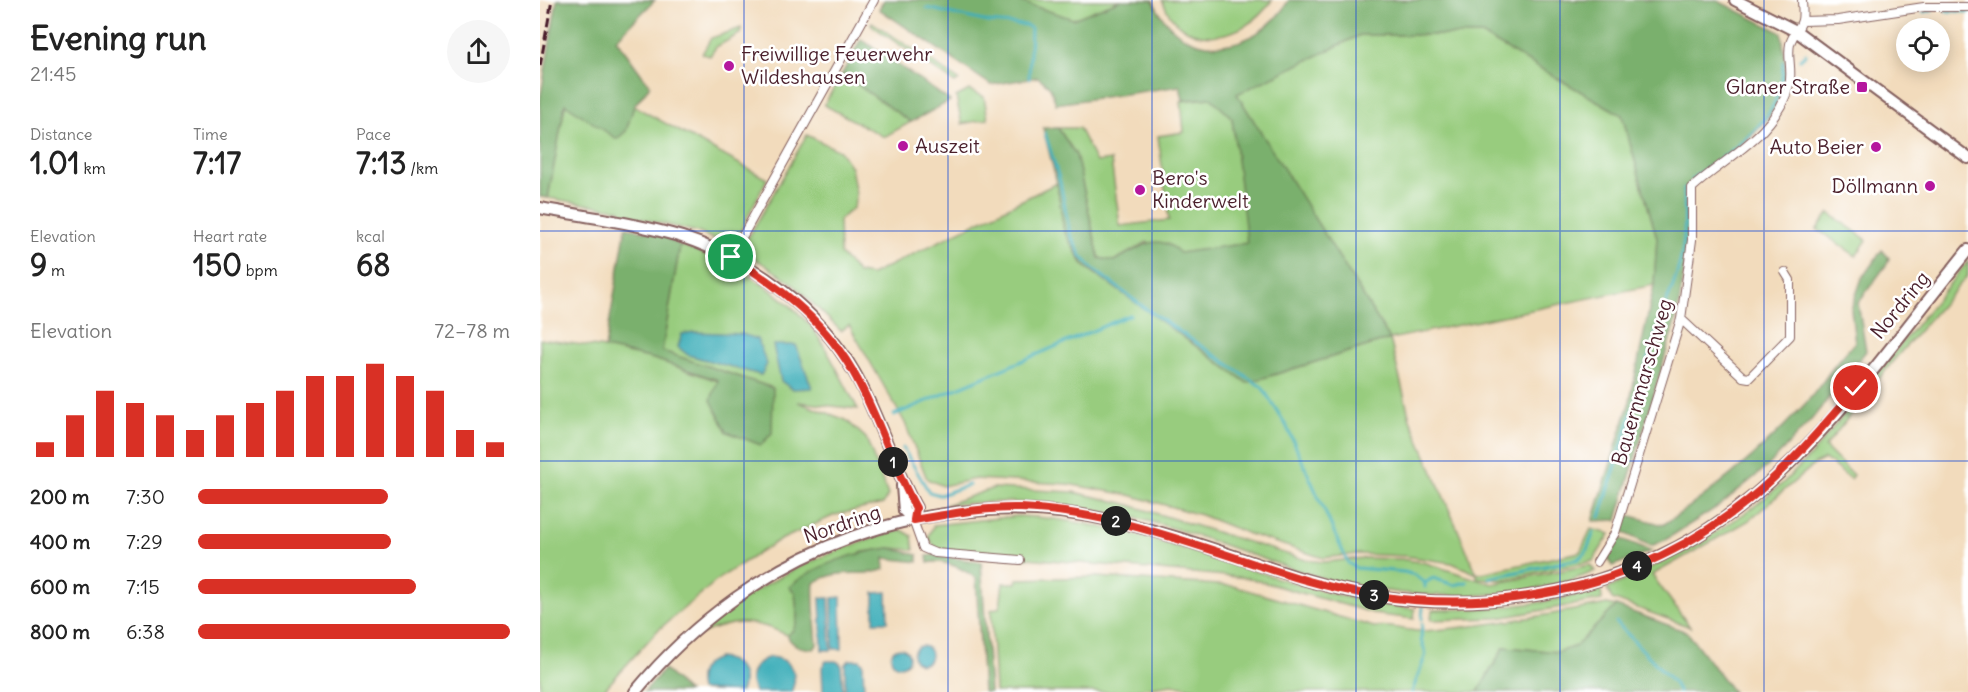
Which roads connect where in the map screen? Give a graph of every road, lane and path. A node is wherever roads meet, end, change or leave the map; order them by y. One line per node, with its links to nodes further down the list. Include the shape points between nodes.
1 (874, 0): 10 (street)
2 (1735, 0): 6 (main road)
3 (1802, 0): 5 (street)
4 (1968, 8): 5 (street, via 1924,8)
5 (1802, 21): 6 (street, Bauernmarschweg)
6 (1796, 31): 7 (main road); 12 (street, Bauernmarschweg, via 1790,44 1790,85 1763,131 1692,188 1692,240)
7 (1968, 158)
8 (540, 208): 10 (main road, via 657,231)
9 (1968, 250): 13 (main road, Nordring, via 1782,472 1702,534 1585,585 1490,601 1402,600 1306,580 1149,530 1083,515 1020,508)
10 (731, 257): 13 (main road, via 784,292 834,344 859,382 902,482 904,511)
11 (1785, 272): 12 (street, via 1790,280 1790,336 1749,378 1743,377)
12 (1681, 319): 15 (street, Bauernmarschweg, via 1616,532)
13 (914, 520): 14 (street, via 923,548 935,554); 16 (main road, Nordring, via 838,542 764,576 697,625)
14 (1020, 560)
15 (1597, 562)
16 (635, 692)

